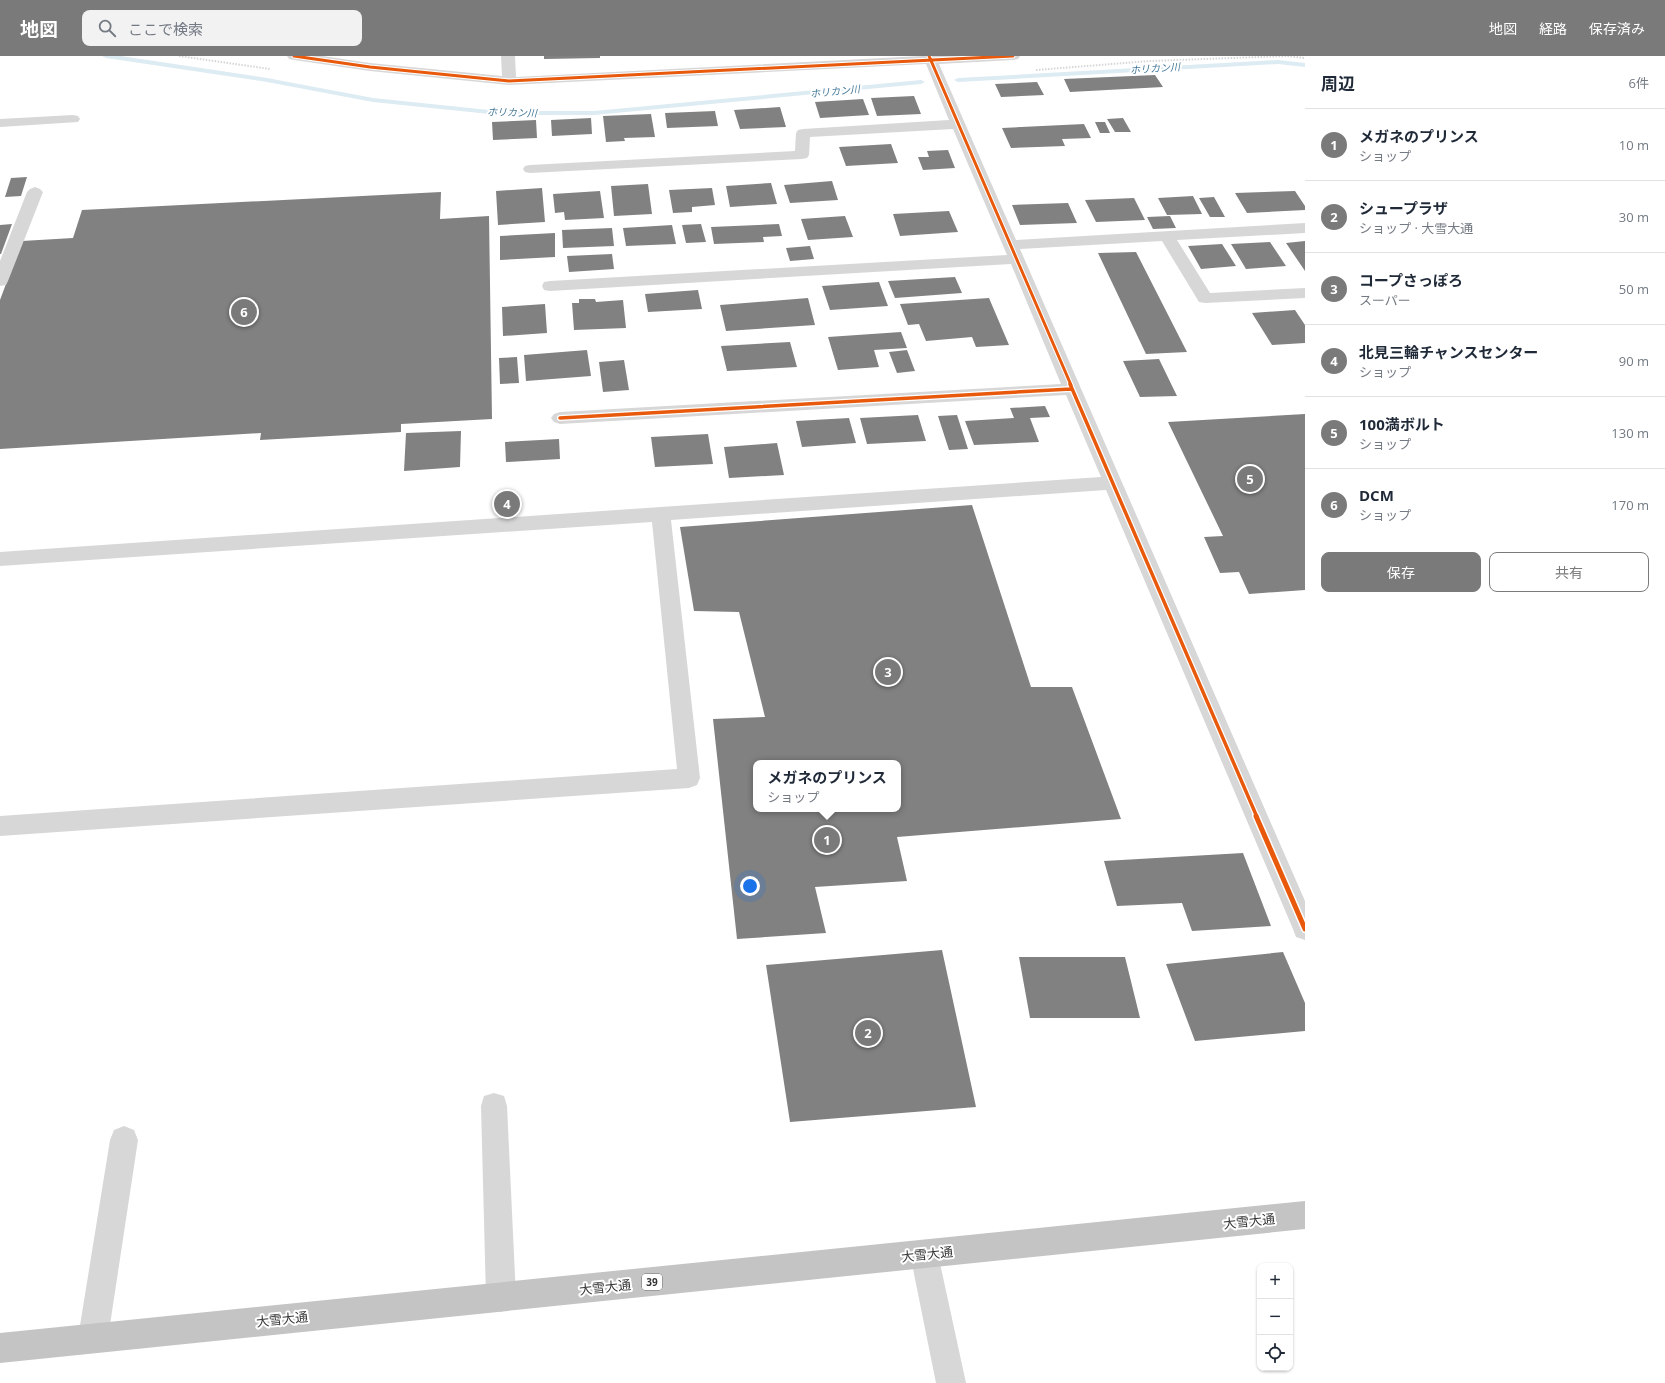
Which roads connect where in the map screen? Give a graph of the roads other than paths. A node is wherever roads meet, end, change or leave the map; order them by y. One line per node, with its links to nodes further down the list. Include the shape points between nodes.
1 (294, 56): 5 (street)
2 (508, 56): 7 (street)
3 (1014, 56): 4 (street)
4 (930, 59): 6 (street); 10 (street)
5 (371, 61): 7 (street)
6 (792, 61): 7 (street)
7 (508, 81)
8 (73, 119): 9 (street)
9 (0, 123)
10 (958, 124): 11 (street, via 803,133 802,155); 15 (street)
11 (530, 169)
12 (35, 192): 16 (street)
13 (1305, 228): 14 (street)
14 (1167, 236): 15 (street); 18 (street, via 1205,298)
15 (1013, 252): 17 (street); 19 (street)
16 (0, 281)
17 (550, 286)
18 (1305, 293)
19 (1071, 389): 20 (street); 21 (street)
20 (560, 418)
21 (1112, 483): 22 (street); 25 (street)
22 (661, 514): 23 (street); 24 (street, via 689,778)
23 (0, 559)
24 (0, 826)
25 (1305, 929)
26 (494, 1106): 30 (street)
27 (124, 1140): 31 (street)
28 (1305, 1215): 29 (highway, 大雪大通 / 39)
29 (924, 1254): 30 (highway, 大雪大通 / 39); 33 (street)
30 (501, 1297): 31 (highway, 大雪大通 / 39)
31 (93, 1338): 32 (highway, 大雪大通 / 39)
32 (0, 1348)
33 (952, 1383)

